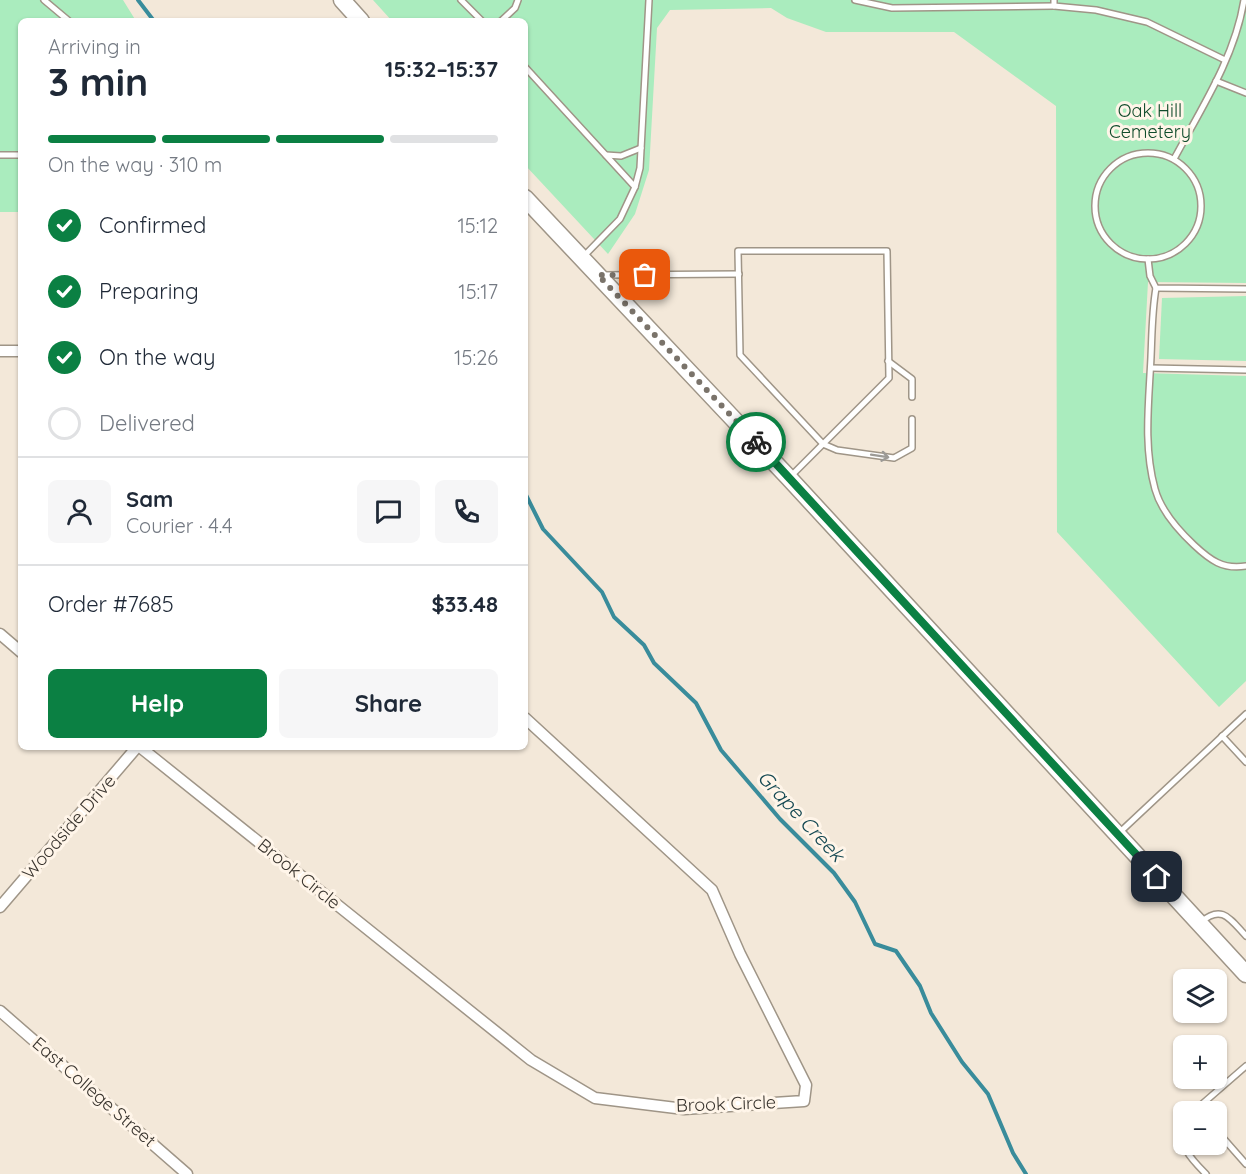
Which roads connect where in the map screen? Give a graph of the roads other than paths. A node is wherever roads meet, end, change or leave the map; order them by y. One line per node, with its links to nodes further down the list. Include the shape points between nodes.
1 (44, 0): 9 (lane)
2 (342, 0): 10 (main road)
3 (461, 0): 11 (lane)
4 (518, 0): 12 (lane)
5 (649, 0): 17 (lane)
6 (855, 0): 8 (lane, via 892,8)
7 (1244, 0): 13 (lane, via 1241,20)
8 (1054, 3): 13 (lane, via 1147,22)
9 (65, 18)
10 (358, 18)
11 (479, 18)
12 (504, 18)
13 (1225, 60): 15 (lane)
14 (528, 70): 20 (lane)
15 (1216, 81): 16 (lane); 21 (lane)
16 (1246, 93)
17 (641, 148): 20 (lane, via 621,156); 22 (lane)
18 (0, 155): 19 (lane)
19 (18, 155)
20 (606, 155): 22 (lane)
21 (1174, 159): 25 (lane, via 1189,172 1199,189 1202,209 1197,228 1185,245 1168,255); 25 (lane, via 1153,153 1132,155 1113,166 1100,183 1095,203 1098,225 1110,243 1127,255)
22 (636, 187): 24 (lane, via 620,219)
23 (528, 201): 24 (main road)
24 (582, 258): 27 (main road)
25 (1148, 259): 28 (lane)
26 (739, 274): 27 (lane); 32 (lane, via 738,251 887,251); 37 (lane, via 740,355)
27 (598, 275): 38 (main road)
28 (1156, 288): 29 (lane); 33 (lane)
29 (1246, 289)
30 (0, 351): 31 (street)
31 (18, 351)
32 (888, 361): 35 (lane, via 912,379); 37 (lane, via 888,378)
33 (1151, 368): 34 (lane); 39 (lane, via 1148,429 1155,491 1168,516 1206,556 1220,565)
34 (1246, 370)
35 (912, 397)
36 (912, 419): 37 (lane, one-way to 36, via 837,450 894,458 912,448)
37 (823, 444): 38 (lane)
38 (789, 478): 48 (main road)
39 (1246, 566)
40 (0, 634): 41 (street)
41 (18, 649)
42 (1246, 714): 44 (lane)
43 (528, 721): 46 (street, Brook Circle, via 712,890 806,1085 804,1101 684,1109 595,1098 531,1060)
44 (1222, 736): 47 (lane); 48 (lane)
45 (136, 750): 49 (street, Woodside Drive)
46 (143, 750)
47 (1246, 762)
48 (1118, 834): 50 (main road)
49 (0, 908)
50 (1199, 923): 51 (lane, via 1220,912); 52 (main road)
51 (1246, 936)
52 (1246, 975)
53 (0, 1011): 59 (street, East College Street)
54 (1246, 1066): 55 (lane)
55 (1207, 1101)
56 (1227, 1142): 58 (lane)
57 (1188, 1155): 60 (lane)
58 (1246, 1164)
59 (187, 1174)
60 (1206, 1174)

